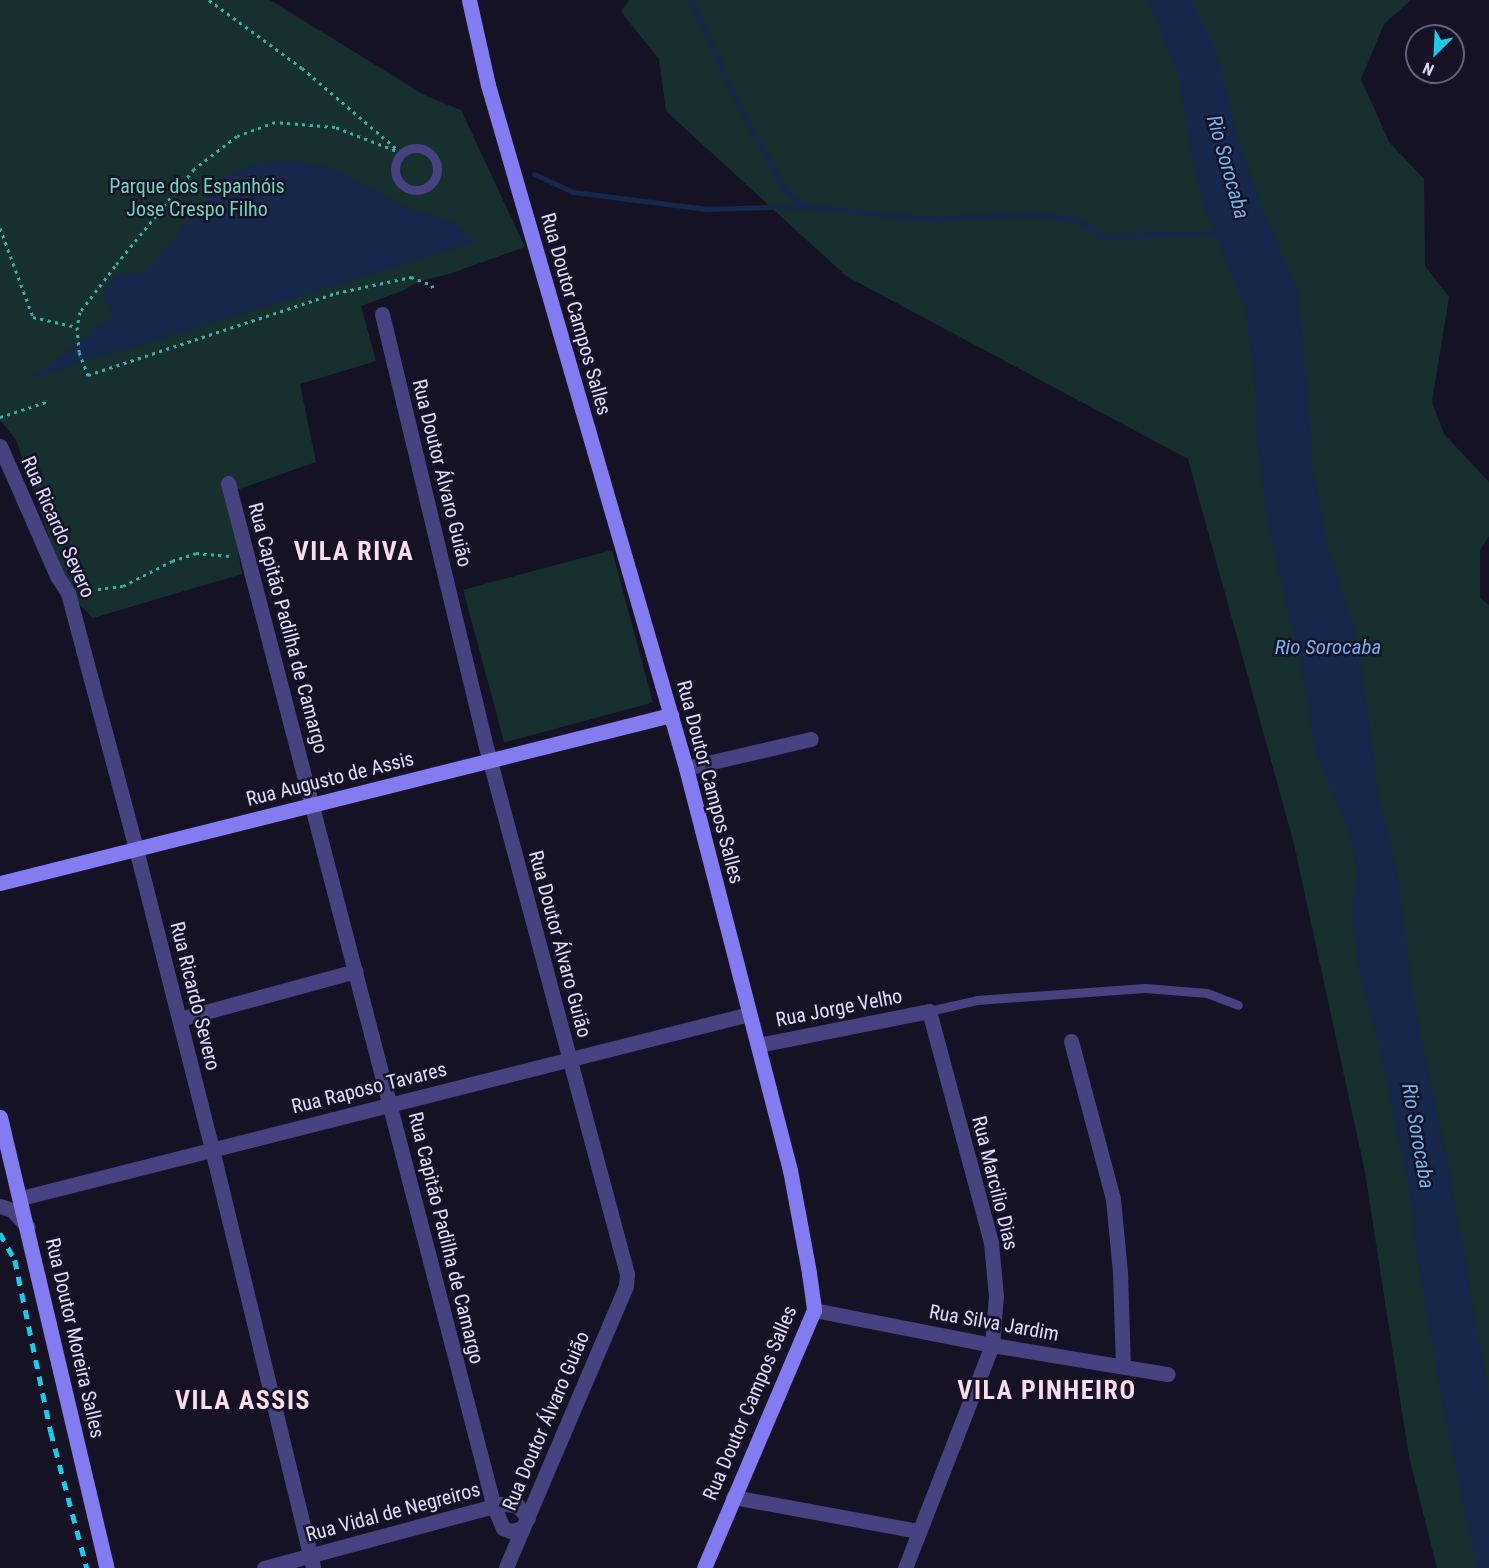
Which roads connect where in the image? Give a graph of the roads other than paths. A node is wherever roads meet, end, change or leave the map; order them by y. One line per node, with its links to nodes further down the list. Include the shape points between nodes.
1 (469, 0): 6 (main road, Rua Doutor Campos Salles, via 488,85)
2 (402, 153): 2 (lane, via 395,165 398,179 408,188 415,190 434,181 438,168 428,151 414,148)
3 (382, 314): 8 (street, Rua Doutor Álvaro Guião)
4 (0, 446): 11 (street, Rua Ricardo Severo, via 68,593)
5 (228, 483): 10 (street, Rua Capitão Padilha de Camargo)
6 (671, 715): 8 (main road, Rua Augusto de Assis); 9 (main road, Rua Doutor Campos Salles)
7 (811, 740): 9 (street)
8 (490, 760): 10 (main road, Rua Augusto de Assis); 20 (street, Rua Doutor Álvaro Guião)
9 (686, 768): 16 (main road, Rua Doutor Campos Salles)
10 (312, 805): 11 (main road, Rua Augusto de Assis); 13 (street, Rua Capitão Padilha de Camargo)
11 (135, 849): 12 (main road, Rua Augusto de Assis); 17 (street, Rua Ricardo Severo)
12 (0, 883)
13 (356, 971): 17 (street); 21 (street, Rua Capitão Padilha de Camargo)
14 (1238, 1005): 15 (lane, via 1207,993 1146,988 977,1000)
15 (929, 1011): 19 (street, Rua Jorge Velho); 28 (street, Rua Marcilio Dias, via 991,1243 996,1296)
16 (749, 1014): 19 (main road, Rua Doutor Campos Salles); 20 (street, Rua Raposo Tavares)
17 (180, 1019): 23 (street, Rua Ricardo Severo)
18 (1071, 1041): 29 (street, via 1113,1199)
19 (758, 1045): 27 (main road, Rua Doutor Campos Salles, via 790,1170)
20 (570, 1060): 21 (street, Rua Raposo Tavares); 33 (street, Rua Doutor Álvaro Guião, via 627,1274 626,1286)
21 (390, 1104): 23 (street, Rua Raposo Tavares); 32 (street, Rua Capitão Padilha de Camargo)
22 (0, 1117): 24 (main road, Rua Doutor Moreira Salles)
23 (212, 1149): 24 (street, Rua Raposo Tavares); 35 (street, Rua Ricardo Severo)
24 (21, 1198): 25 (street, Rua Raposo Tavares); 26 (main road, Rua Doutor Moreira Salles)
25 (0, 1205): 26 (street, Rua Raposo Tavares, via 12,1210)
26 (28, 1228): 36 (main road, Rua Doutor Moreira Salles)
27 (814, 1310): 28 (street, Rua Silva Jardim); 31 (main road, Rua Doutor Campos Salles)
28 (992, 1345): 29 (street, Rua Silva Jardim); 34 (street, Rua Marcilio Dias)
29 (1123, 1366): 30 (street, Rua Silva Jardim)
30 (1168, 1374)
31 (733, 1497): 34 (street); 39 (main road, Rua Doutor Campos Salles)
32 (494, 1507): 33 (street, Rua Vidal de Negreiros, via 512,1503 524,1510); 33 (street, Rua Capitão Padilha de Camargo, via 503,1528 511,1531); 35 (street, Rua Vidal de Negreiros)
33 (525, 1523): 38 (street, Rua Doutor Álvaro Guião)
34 (919, 1531): 40 (street, Rua Marcilio Dias)
35 (311, 1562): 37 (street, Rua Vidal de Negreiros)
36 (107, 1568)
37 (264, 1568)
38 (506, 1568)
39 (704, 1568)
40 (905, 1568)

